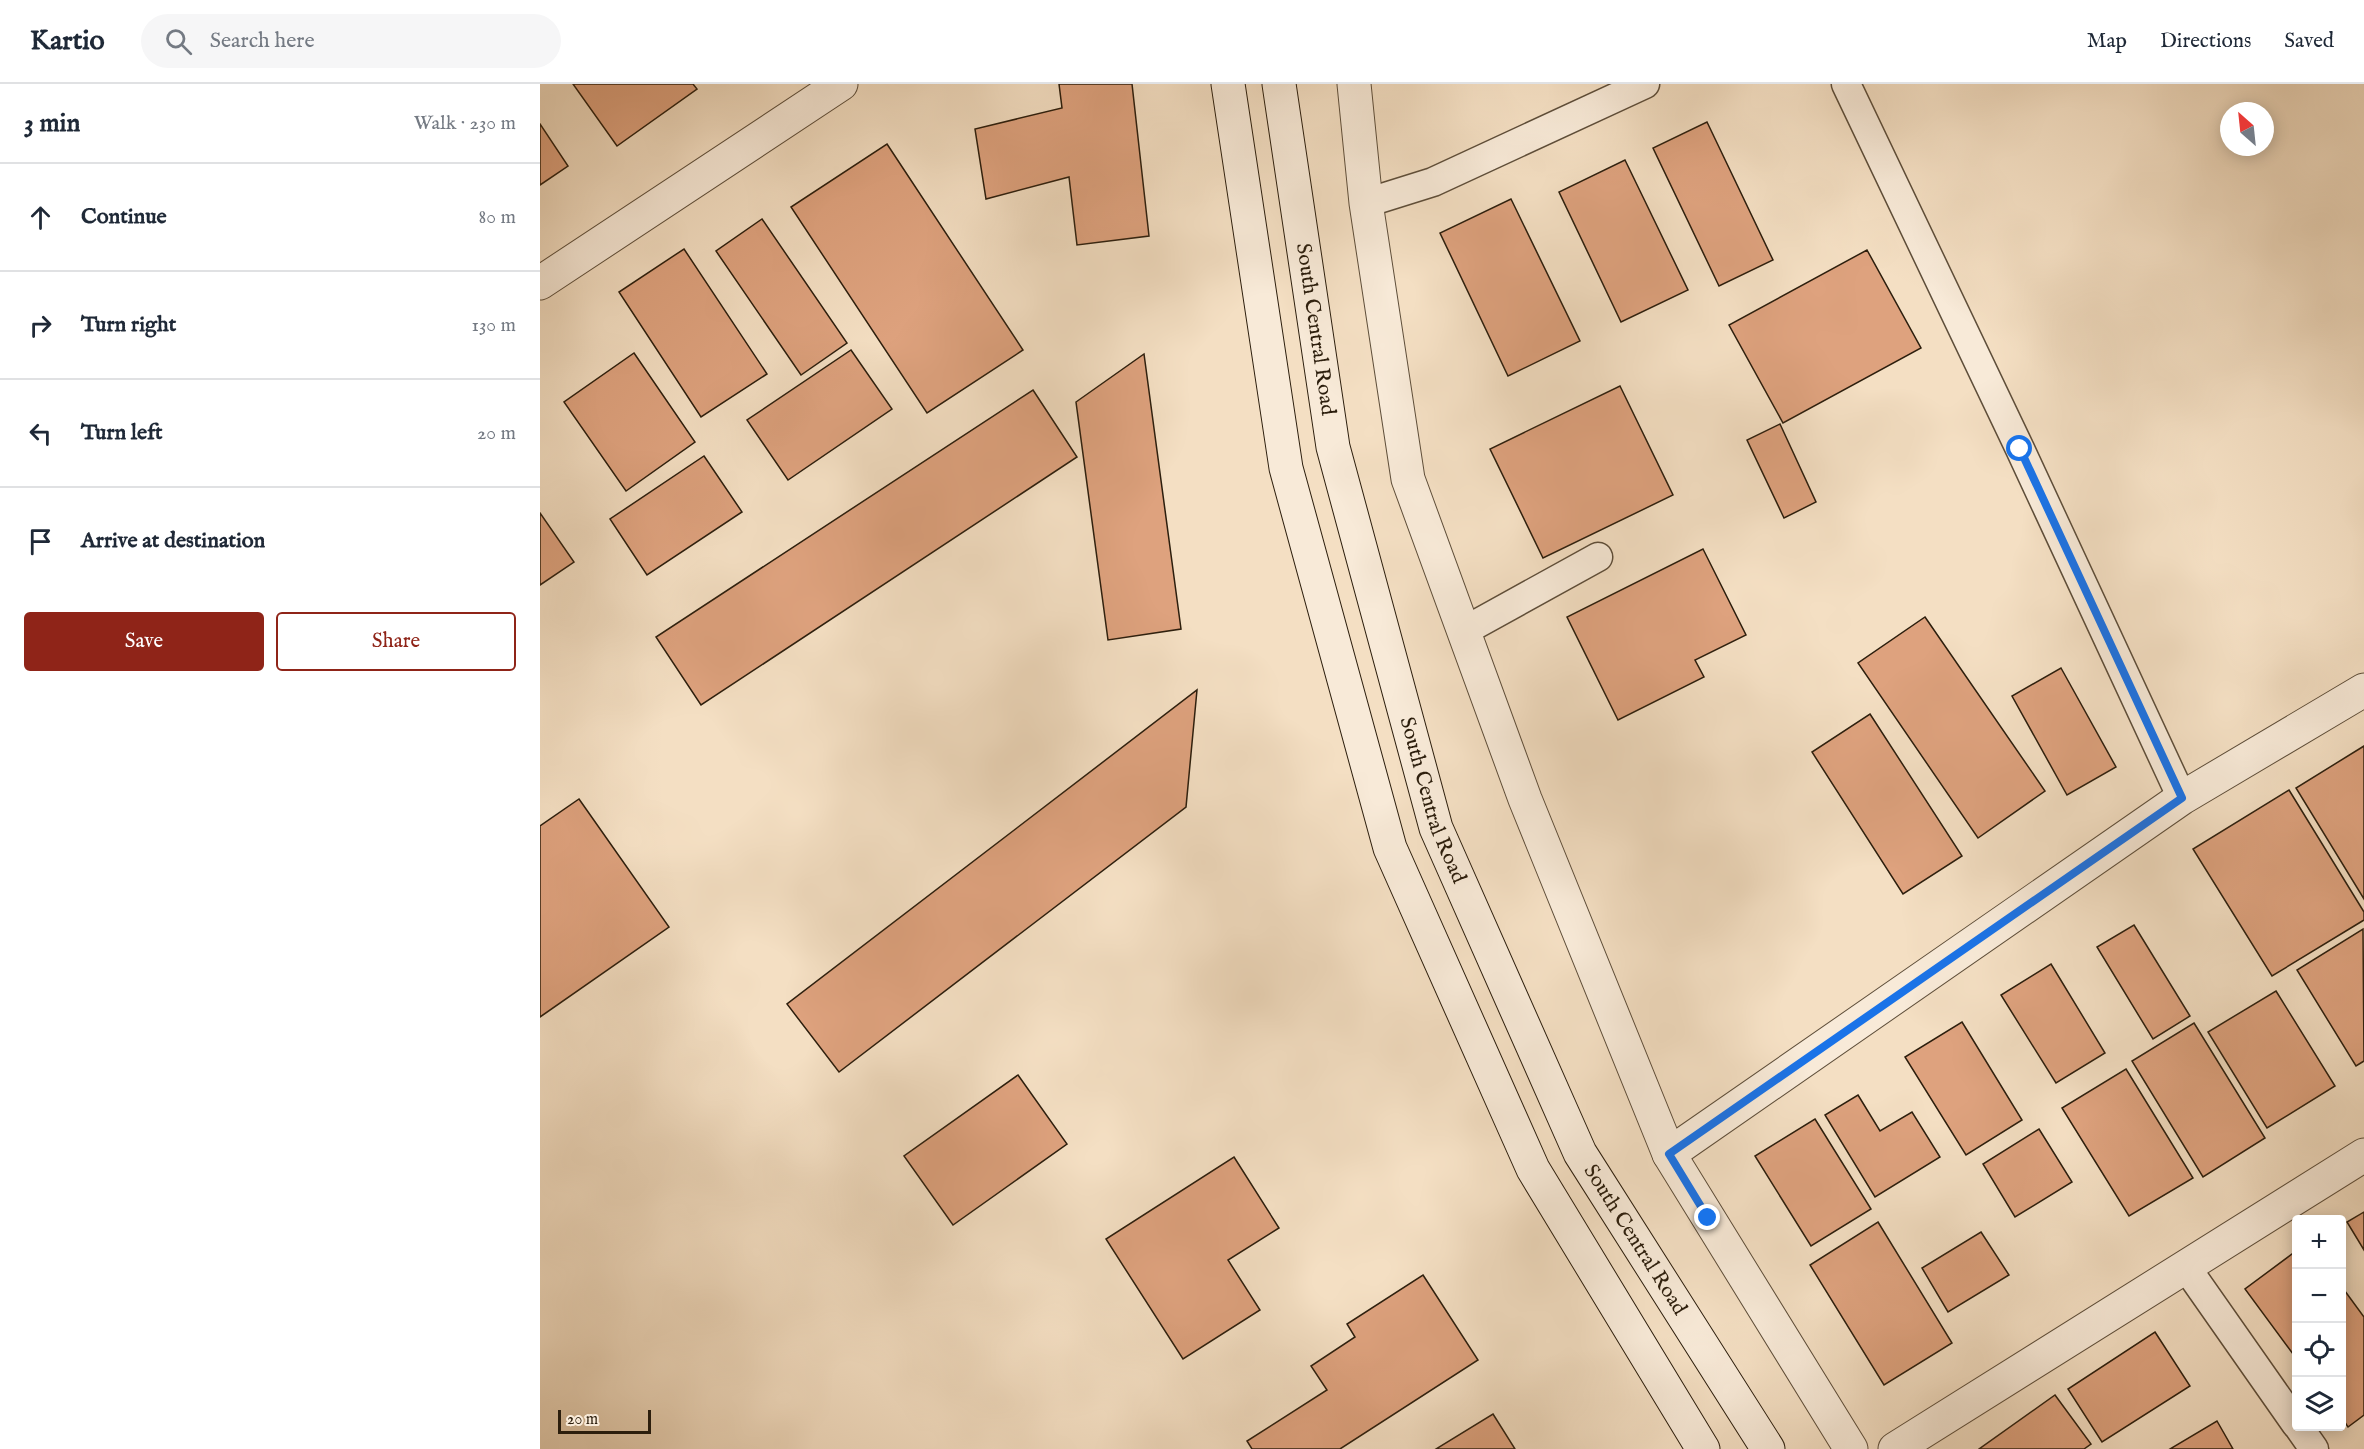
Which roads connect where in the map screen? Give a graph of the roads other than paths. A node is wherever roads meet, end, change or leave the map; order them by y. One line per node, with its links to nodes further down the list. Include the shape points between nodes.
1 (841, 84): 8 (street)
2 (1228, 84): 18 (street, via 1286,468 1390,848 1533,1169)
3 (1279, 84): 19 (street, South Central Road, via 1333,447 1436,828 1580,1153)
4 (1354, 84): 7 (street)
5 (1646, 84): 7 (street, via 1433,182)
6 (1846, 84): 12 (street)
7 (1366, 203): 10 (street, via 1408,479)
8 (540, 283)
9 (1598, 556): 10 (street)
10 (1464, 631): 13 (street, via 1525,799)
11 (2364, 690): 12 (street)
12 (2182, 798): 13 (street)
13 (1669, 1154): 20 (street)
14 (2364, 1155): 15 (street)
15 (2186, 1267): 16 (street); 21 (street)
16 (2292, 1418)
17 (2301, 1431): 22 (street)
18 (1704, 1449)
19 (1768, 1449)
20 (1851, 1449)
21 (1895, 1449)
22 (2314, 1449)

